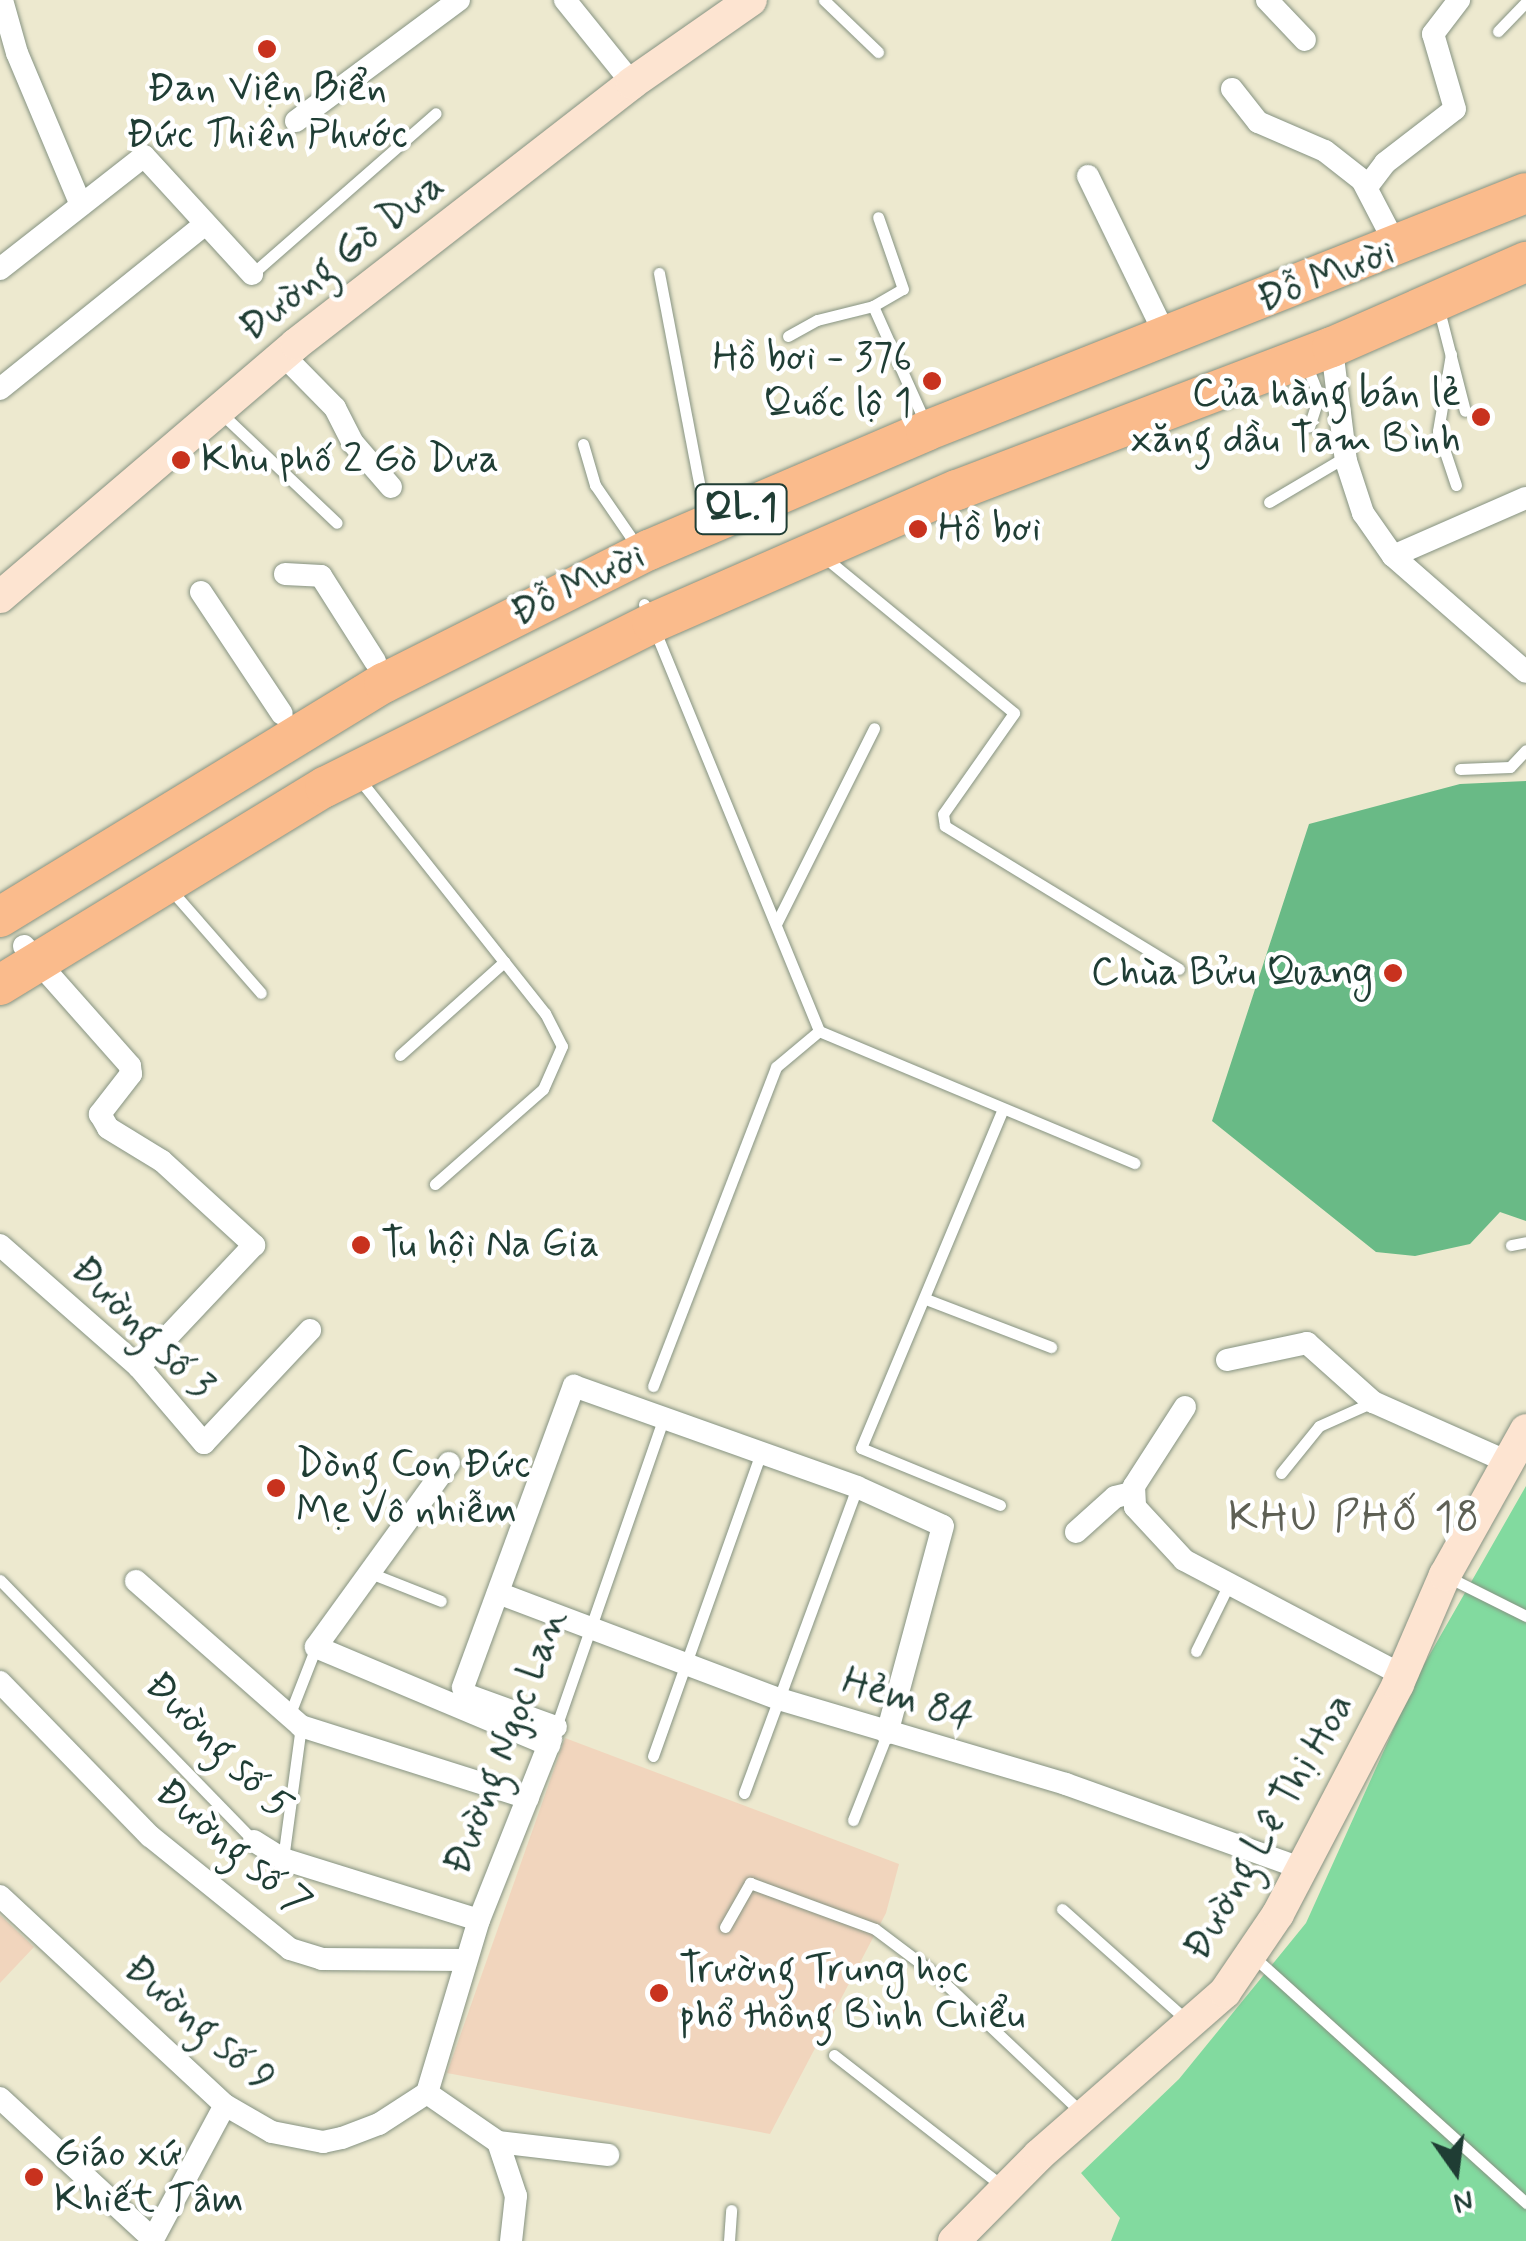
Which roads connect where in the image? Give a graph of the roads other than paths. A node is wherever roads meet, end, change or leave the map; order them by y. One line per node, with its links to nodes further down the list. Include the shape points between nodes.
1 (2, 0): 20 (street, via 17,53)
2 (459, 0): 15 (street)
3 (565, 0): 12 (street)
4 (751, 0): 12 (street, Đường Gò Dưa)
5 (824, 0): 11 (lane)
6 (1267, 0): 10 (street)
7 (1459, 0): 18 (street, via 1433,34 1455,109 1385,163)
8 (1526, 2): 9 (lane)
9 (1498, 31)
10 (1305, 40)
11 (878, 52)
12 (632, 83): 35 (street, Đường Gò Dưa)
13 (1232, 89): 18 (street, via 1258,122 1324,151)
14 (436, 113): 28 (lane)
15 (296, 120)
16 (1526, 168): 23 (highway, Đỗ Mười / QL.1)
17 (1088, 176): 31 (street)
18 (1367, 187): 23 (street)
19 (1526, 192): 66 (highway, Đỗ Mười / QL.1, via 1387,253 926,431 649,550 384,683)
20 (81, 205): 22 (street, via 144,156); 26 (street)
21 (878, 217): 30 (lane, via 904,288)
22 (204, 225): 28 (street); 36 (street)
23 (1388, 230): 31 (highway, Đỗ Mười / QL.1)
24 (1526, 242): 29 (highway, Đỗ Mười / QL.1)
25 (1526, 262): 29 (highway, Đỗ Mười / QL.1)
26 (0, 269)
27 (659, 273): 47 (lane)
28 (252, 274)
29 (1434, 292): 33 (highway, Đỗ Mười / QL.1); 34 (lane)
30 (873, 306): 32 (lane, via 817,320); 39 (lane)
31 (1157, 318): 39 (highway, Đỗ Mười / QL.1)
32 (788, 336)
33 (1322, 344): 40 (lane, via 1319,396); 42 (street); 50 (highway, Đỗ Mười / QL.1); 55 (highway, Đỗ Mười / QL.1, via 817,526)
34 (1452, 354): 37 (lane); 43 (lane, via 1438,430)
35 (283, 355): 38 (street, Đường Gò Dưa); 44 (street, via 334,408 353,443)
36 (0, 389)
37 (1465, 410)
38 (219, 411): 48 (lane); 54 (street, Đường Gò Dưa)
39 (920, 411): 47 (highway, Đỗ Mười / QL.1)
40 (1309, 426)
41 (583, 444): 49 (lane, via 595,485)
42 (1345, 457): 46 (lane); 51 (street, via 1363,513)
43 (1456, 485)
44 (391, 487)
45 (1526, 498): 51 (street)
46 (1269, 502)
47 (703, 504): 49 (highway, Đỗ Mười / QL.1)
48 (337, 523)
49 (630, 536): 56 (highway, Đỗ Mười / QL.1)
50 (816, 550): 55 (highway, Đỗ Mười / QL.1); 68 (lane, via 1014,713 943,814 945,826)
51 (1393, 556): 57 (street)
52 (285, 574): 56 (street, via 321,576)
53 (201, 592): 58 (street)
54 (0, 598)
55 (648, 614): 62 (highway, Đỗ Mười / QL.1); 65 (lane); 66 (highway, Đỗ Mười / QL.1, via 258,800)
56 (375, 661): 58 (highway, Đỗ Mười / QL.1)
57 (1526, 672)
58 (282, 714): 64 (highway, Đỗ Mười / QL.1)
59 (874, 728): 65 (lane)
60 (1526, 750): 61 (lane, via 1510,767)
61 (1460, 769)
62 (354, 773): 63 (highway, Đỗ Mười / QL.1); 67 (lane)
63 (165, 882): 66 (highway, Đỗ Mười / QL.1); 70 (lane)
64 (0, 888)
65 (776, 924): 71 (lane)
66 (15, 947): 69 (highway, Đỗ Mười / QL.1); 83 (street, via 130,1066 132,1074 100,1114 108,1128 162,1161 254,1245)
67 (504, 962): 72 (lane); 75 (lane, via 562,1046 543,1089)
68 (1179, 969)
69 (0, 985)
70 (261, 993)
71 (820, 1031): 73 (lane); 84 (lane, via 776,1067)
72 (400, 1055)
73 (1003, 1108): 74 (lane); 79 (lane)
74 (1134, 1163)
75 (435, 1184)
76 (1526, 1242): 78 (lane)
77 (0, 1245): 83 (street, Đường số 3)
78 (1511, 1245)
79 (926, 1299): 81 (lane); 95 (lane, via 862,1448)
80 (310, 1330): 83 (street, Đường số 3, via 206,1443)
81 (1051, 1347)
82 (1227, 1360): 85 (street, via 1307,1343)
83 (139, 1367)
84 (653, 1386)
85 (1373, 1402): 90 (street); 92 (lane, via 1319,1426)
86 (1185, 1407): 94 (street)
87 (663, 1420): 89 (street); 102 (street, via 574,1386); 105 (lane, Đường Ngọc Lan)
88 (1526, 1430): 90 (street, Đường Lê Thị Hoa)
89 (760, 1456): 93 (street); 108 (lane)
90 (1508, 1462): 98 (street, Đường Lê Thị Hoa)
91 (448, 1463): 97 (street)
92 (1281, 1474)
93 (857, 1487): 111 (lane); 113 (street, via 943,1526)
94 (1131, 1493): 96 (street, via 1115,1497); 101 (street, via 1135,1507 1184,1560)
95 (1000, 1505)
96 (1076, 1532)
97 (370, 1572): 103 (lane); 106 (street)
98 (1444, 1575): 104 (lane); 109 (street, Đường Lê Thị Hoa)
99 (0, 1580): 119 (lane, Đường số 5)
100 (136, 1581): 112 (street)
101 (1230, 1584): 107 (lane); 109 (street)
102 (498, 1593): 105 (street, Hẻm 84); 114 (street, via 463,1691)
103 (441, 1602)
104 (1526, 1616)
105 (590, 1628): 108 (street, Hẻm 84); 114 (lane, Đường Ngọc Lan)
106 (316, 1647): 112 (lane); 114 (street)
107 (1196, 1651)
108 (684, 1663): 111 (street, Hẻm 84); 115 (lane)
109 (1402, 1675): 121 (street, Đường Lê Thị Hoa)
110 (0, 1682): 127 (street, Đường số 7, via 150,1836 290,1949 322,1959)
111 (779, 1699): 113 (street, Hẻm 84); 116 (lane)
112 (295, 1721): 117 (street); 120 (lane)
113 (887, 1734): 118 (lane); 121 (street, Hẻm 84, via 1066,1784)
114 (552, 1737): 117 (street, Đường Ngọc Lan)
115 (653, 1756)
116 (744, 1793)
117 (528, 1798): 124 (street, Đường Ngọc Lan)
118 (853, 1820)
119 (254, 1840): 120 (street, Đường số 5)
120 (282, 1860): 124 (street, Đường số 5)
121 (1301, 1868): 126 (street, Đường Lê Thị Hoa)
122 (0, 1896): 132 (street, Đường số 9)
123 (1062, 1909): 128 (lane)
124 (479, 1920): 127 (street, Đường Ngọc Lan)
125 (725, 1927): 133 (lane, via 750,1883 875,1929 935,1974)
126 (1251, 1954): 128 (street, Đường Lê Thị Hoa); 137 (lane)
127 (466, 1960): 130 (street, Đường Ngọc Lan)
128 (1192, 2025): 133 (street, Đường Lê Thị Hoa)
129 (834, 2055): 136 (lane)
130 (426, 2093): 132 (street, Đường số 9, via 379,2124 323,2142 272,2132); 134 (street)
131 (0, 2098): 139 (street)
132 (225, 2104): 139 (street)
133 (1085, 2116): 136 (street, Đường Lê Thị Hoa)
134 (498, 2142): 135 (street); 140 (street, via 516,2196)
135 (608, 2155)
136 (1006, 2188): 142 (street, Đường Lê Thị Hoa)
137 (1526, 2203)
138 (731, 2210): 141 (lane)
139 (152, 2240)
140 (511, 2241)
141 (729, 2241)
142 (954, 2241)

